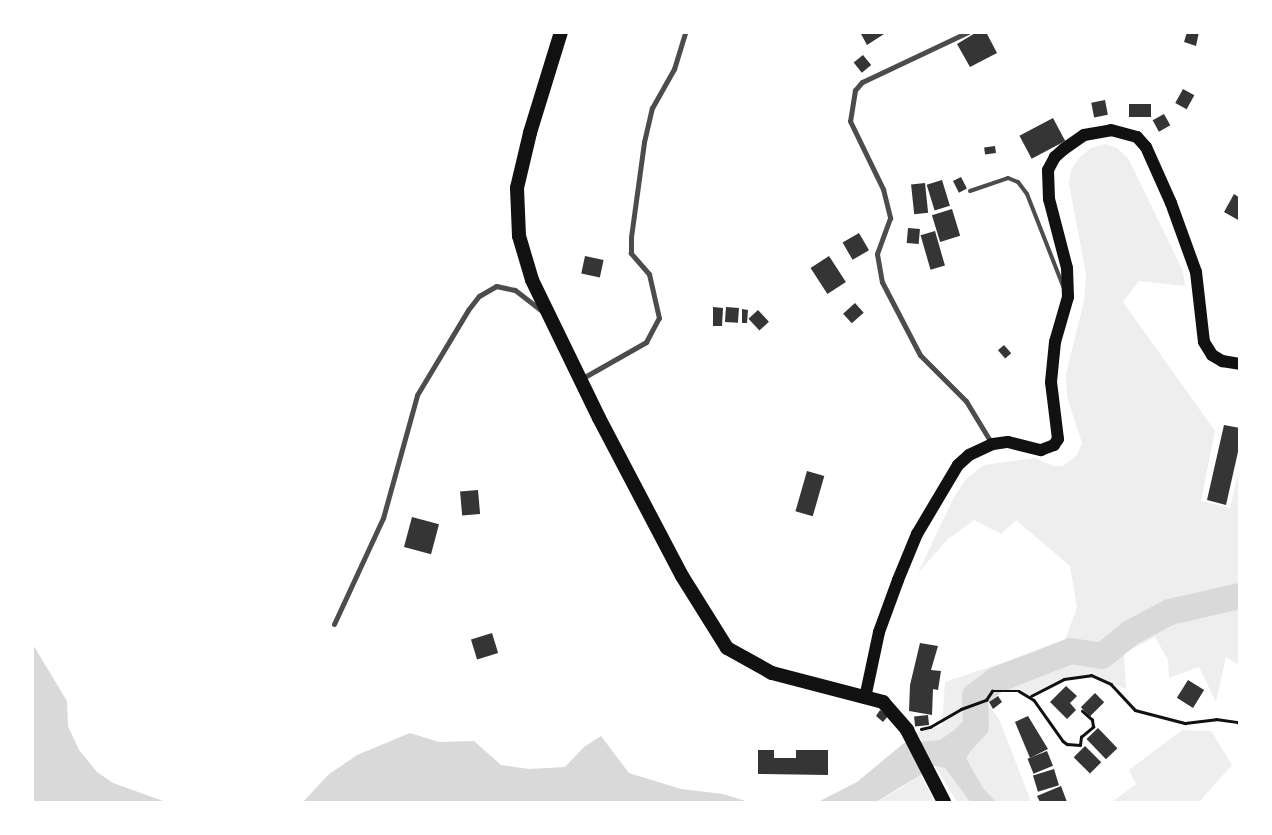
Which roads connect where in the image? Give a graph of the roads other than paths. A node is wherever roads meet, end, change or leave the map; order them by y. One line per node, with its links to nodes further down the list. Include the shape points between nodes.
1 (561, 32): 6 (highway, via 530,133 517,188 516,210 524,255)
2 (685, 32): 8 (street, via 674,69 652,108 631,237 632,253 649,274 659,318 646,342)
3 (968, 32): 9 (street, via 862,82 855,90 850,120 883,189 890,218 877,254 882,282 920,355 966,401)
4 (970, 191): 5 (lane, via 1008,178 1018,182 1027,194)
5 (1068, 297): 7 (main road, via 1066,256 1049,199 1048,170 1055,157 1084,135 1095,131 1122,131 1137,137 1146,147 1171,203 1196,272 1204,342 1212,355 1222,361); 9 (main road, via 1055,342 1051,382 1058,439 1054,445 1041,450 1008,442)
6 (552, 319): 8 (highway); 10 (street, via 526,296 505,287 488,289 468,310 416,395 383,518)
7 (1240, 364)
8 (580, 380): 11 (highway, via 682,576 727,648 772,673)
9 (993, 444): 11 (main road, via 958,465 917,534 879,632)
10 (334, 624)
11 (865, 698): 12 (highway, via 883,702 915,734)
12 (944, 802)

